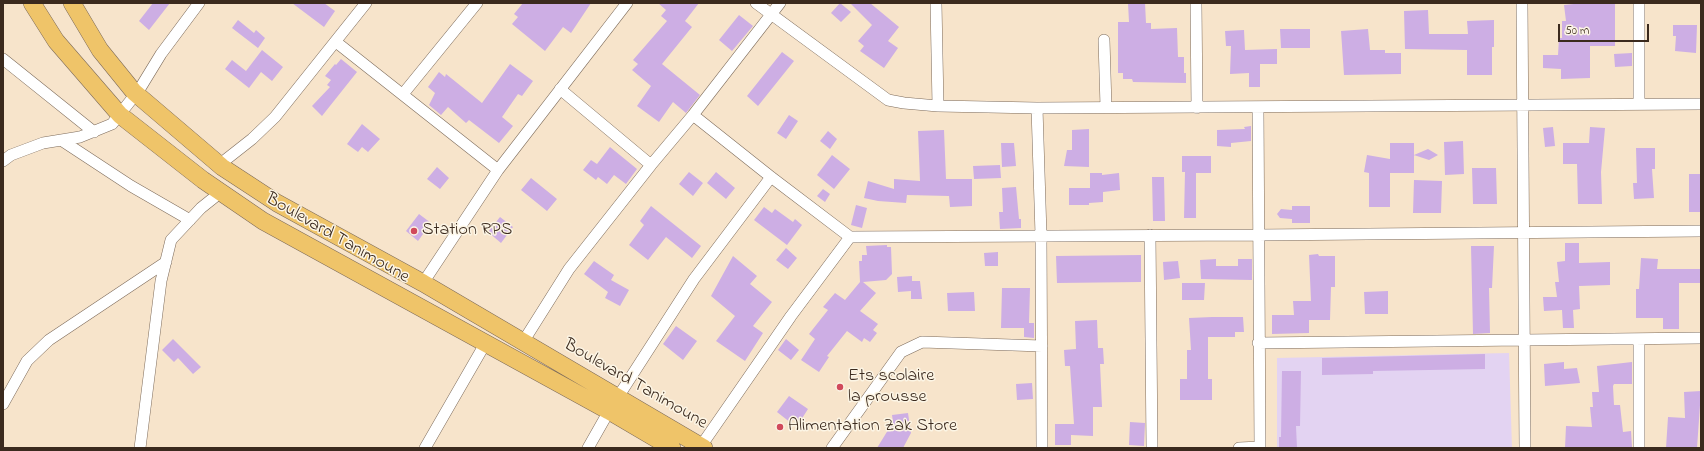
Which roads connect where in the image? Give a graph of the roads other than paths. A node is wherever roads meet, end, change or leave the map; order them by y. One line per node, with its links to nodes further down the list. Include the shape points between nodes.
1 (32, 3): 28 (main road, Boulevard Tanimoune, via 56,41)
2 (72, 3): 18 (main road, Boulevard Tanimoune, via 100,50)
3 (199, 3): 18 (street, via 161,54)
4 (366, 3): 15 (street)
5 (476, 3): 19 (street)
6 (627, 3): 17 (street)
7 (756, 3): 13 (street)
8 (780, 3): 13 (street)
9 (936, 3): 23 (street)
10 (1196, 3): 26 (street)
11 (1522, 3): 22 (street)
12 (1639, 3): 20 (street)
13 (771, 15): 23 (street, via 890,100); 29 (street)
14 (1104, 40): 24 (street)
15 (336, 42): 19 (street); 34 (street, via 275,117)
16 (3, 59): 30 (street)
17 (560, 89): 33 (street); 35 (street)
18 (136, 94): 28 (street); 34 (main road, Boulevard Tanimoune)
19 (403, 94): 35 (street)
20 (1639, 104): 21 (street); 22 (street)
21 (1701, 104)
22 (1523, 105): 27 (street); 40 (street)
23 (938, 106): 25 (street)
24 (1106, 107): 25 (street); 26 (street)
25 (1038, 108): 41 (street)
26 (1197, 108): 27 (street)
27 (1258, 108): 43 (street)
28 (120, 115): 30 (street, via 112,124); 37 (main road, Boulevard Tanimoune)
29 (693, 115): 33 (street); 36 (street)
30 (94, 132): 31 (street)
31 (61, 140): 32 (street, via 24,150); 38 (street, via 131,186)
32 (3, 161)
33 (652, 164): 50 (street, via 562,278)
34 (219, 165): 46 (main road, Boulevard Tanimoune, via 277,203)
35 (498, 170): 46 (street)
36 (770, 177): 44 (street); 54 (street, via 694,279)
37 (221, 192): 38 (street); 52 (main road, Boulevard Tanimoune, via 263,221)
38 (190, 220): 45 (street, via 171,240)
39 (1701, 231): 40 (street)
40 (1524, 233): 43 (street); 49 (street)
41 (1041, 235): 42 (street); 44 (street); 53 (street)
42 (1150, 235): 43 (street); 64 (street)
43 (1257, 235): 51 (street)
44 (850, 237): 57 (street, via 791,316)
45 (166, 262): 55 (street, via 49,340 27,361); 58 (street)
46 (423, 283): 50 (main road, Boulevard Tanimoune)
47 (1701, 338): 48 (street)
48 (1638, 339): 49 (street); 68 (street)
49 (1524, 340): 51 (street); 67 (street)
50 (523, 342): 54 (main road, Boulevard Tanimoune)
51 (1258, 343): 66 (street)
52 (485, 344): 56 (main road, Boulevard Tanimoune); 59 (street)
53 (1042, 346): 62 (street, via 922,342 900,352); 63 (street)
54 (619, 397): 56 (street); 57 (main road, Boulevard Tanimoune)
55 (3, 404)
56 (609, 411): 60 (street); 61 (main road, Boulevard Tanimoune)
57 (703, 447)
58 (140, 448)
59 (425, 448)
60 (588, 448)
61 (672, 448)
62 (832, 448)
63 (1042, 448)
64 (1152, 448)
65 (1239, 448): 66 (street)
66 (1260, 448)
67 (1525, 448)
68 (1639, 448)

